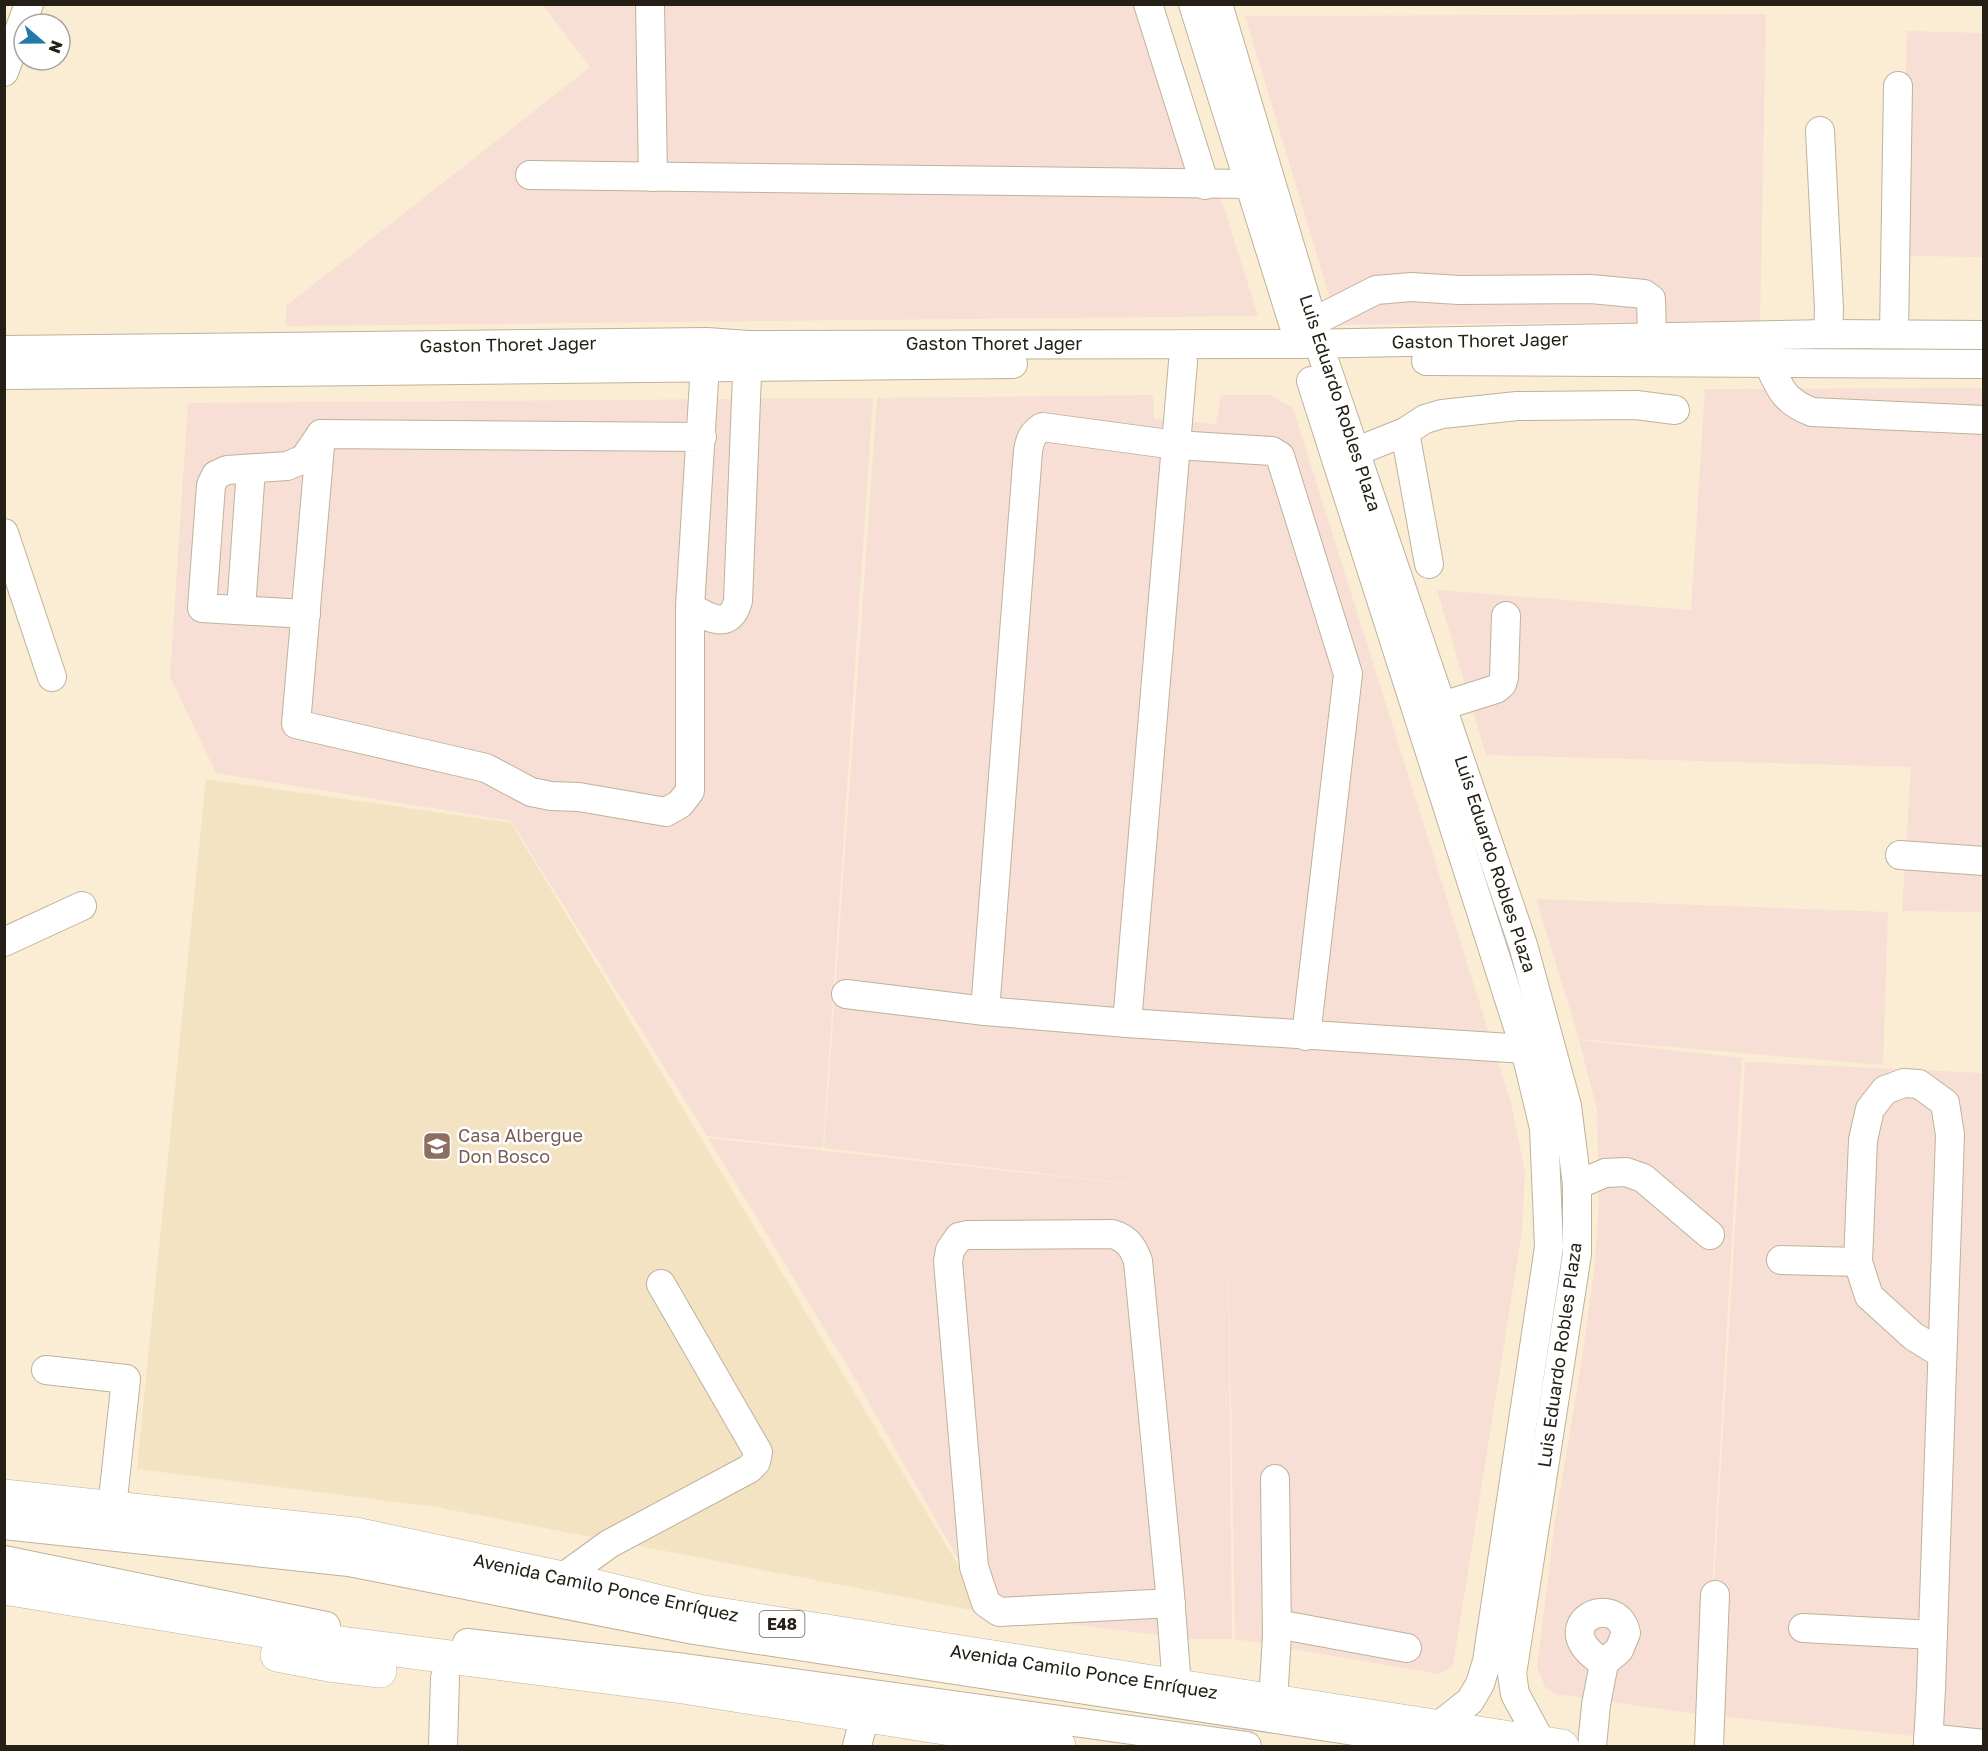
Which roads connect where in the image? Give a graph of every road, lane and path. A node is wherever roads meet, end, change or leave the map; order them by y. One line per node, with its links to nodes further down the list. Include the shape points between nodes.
1 (29, 4): 6 (street)
2 (650, 4): 10 (street)
3 (1148, 4): 12 (street)
4 (1193, 4): 11 (street, Luis Eduardo Robles Plaza)
5 (1218, 4): 17 (street, Luis Eduardo Robles Plaza)
6 (4, 72)
7 (1898, 86): 14 (street)
8 (1820, 131): 13 (street)
9 (530, 175): 10 (street)
10 (653, 177): 12 (street)
11 (1249, 184): 12 (street); 17 (street, Luis Eduardo Robles Plaza)
12 (1205, 185)
13 (1828, 334): 14 (street, Gaston Thoret Jager); 16 (street, Gaston Thoret Jager)
14 (1894, 334): 15 (street, Gaston Thoret Jager)
15 (1983, 335)
16 (1652, 338): 17 (street, Gaston Thoret Jager); 17 (street, via 1651,299 1644,294 1591,289 1411,287 1376,290)
17 (1312, 346): 20 (street, Gaston Thoret Jager); 21 (street, Gaston Thoret Jager); 22 (street, Gaston Thoret Jager); 31 (street, Luis Eduardo Robles Plaza); 49 (street, Luis Eduardo Robles Plaza)
18 (4, 350): 19 (street, Gaston Thoret Jager)
19 (706, 355): 20 (street, Gaston Thoret Jager); 24 (street, Gaston Thoret Jager); 29 (street)
20 (748, 356): 21 (street, Gaston Thoret Jager); 35 (street, via 738,601 735,612 718,620)
21 (1183, 362): 30 (street)
22 (1768, 363): 23 (street, Gaston Thoret Jager); 26 (street, via 1780,391 1798,407 1812,412)
23 (1983, 364)
24 (4, 375)
25 (1675, 410): 27 (street, via 1636,405 1516,406 1442,414)
26 (1983, 420)
27 (1405, 432): 31 (street); 34 (street)
28 (321, 434): 29 (street); 32 (street, via 304,459 287,466); 37 (street)
29 (702, 437): 35 (street)
30 (1176, 445): 46 (street, via 1042,427 1031,437); 47 (street); 48 (street, via 1278,453 1348,674)
31 (1356, 452): 40 (street, Luis Eduardo Robles Plaza)
32 (251, 469): 36 (street); 36 (street, via 228,470 216,475 211,485 202,608)
33 (4, 533): 39 (street)
34 (1429, 564)
35 (690, 607): 37 (street, via 690,791 680,804 666,812 531,792 486,768 296,724)
36 (241, 610): 37 (street)
37 (306, 614)
38 (1506, 616): 40 (street, via 1502,684)
39 (52, 677)
40 (1442, 706): 50 (street, Luis Eduardo Robles Plaza, via 1523,945 1567,1106)
41 (1900, 855): 42 (street)
42 (1983, 861)
43 (82, 906): 44 (street)
44 (4, 942)
45 (846, 994): 46 (street)
46 (985, 1011): 47 (street)
47 (1126, 1023): 48 (street)
48 (1306, 1036): 49 (street)
49 (1525, 1049): 76 (street, Luis Eduardo Robles Plaza, via 1544,1128 1549,1247 1487,1661 1480,1684)
50 (1577, 1185): 51 (street, via 1605,1173 1626,1172 1644,1178); 79 (street, Luis Eduardo Robles Plaza, via 1577,1254 1512,1674 1515,1694)
51 (1710, 1235)
52 (1781, 1260): 53 (street)
53 (1858, 1262): 55 (street, via 1869,1296 1913,1336); 55 (street, via 1863,1140 1870,1109 1885,1090 1904,1083 1919,1084 1945,1103 1950,1135)
54 (661, 1284): 62 (street, via 758,1452 756,1462 609,1544)
55 (1942, 1354): 69 (street)
56 (46, 1370): 59 (street, via 126,1379)
57 (1275, 1479): 67 (street)
58 (4, 1496): 59 (main road, Avenida Camilo Ponce Enríquez / E48)
59 (112, 1508): 62 (main road, Avenida Camilo Ponce Enríquez / E48, via 355,1534)
60 (4, 1525): 76 (street, Avenida Camilo Ponce Enríquez, via 349,1562 694,1630)
61 (4, 1560): 83 (street, via 336,1628 685,1668)
62 (562, 1578): 73 (main road, Avenida Camilo Ponce Enríquez / E48, via 698,1611)
63 (4, 1588): 75 (main road, via 333,1642)
64 (1716, 1595): 85 (street)
65 (1171, 1603): 65 (street, via 1134,1250 1121,1236 1112,1234 959,1237 950,1250 948,1262 974,1567 986,1603 999,1612); 73 (street)
66 (4, 1604): 72 (main road, via 329,1665)
67 (1277, 1624): 70 (street); 74 (street)
68 (1803, 1628): 69 (street)
69 (1933, 1635): 77 (street)
70 (1407, 1648)
71 (1604, 1663): 84 (street)
72 (445, 1678): 75 (main road, via 830,1720); 80 (street)
73 (1177, 1687): 74 (main road, Avenida Camilo Ponce Enríquez / E48)
74 (1273, 1702): 76 (main road, Avenida Camilo Ponce Enríquez / E48)
75 (865, 1715): 81 (street); 82 (main road)
76 (1444, 1737): 79 (main road, Avenida Camilo Ponce Enríquez / E48)
77 (1928, 1742): 78 (street)
78 (1983, 1744)
79 (1552, 1745)
80 (443, 1746)
81 (856, 1746)
82 (1059, 1746)
83 (1247, 1746)
84 (1592, 1746)
85 (1709, 1746)

